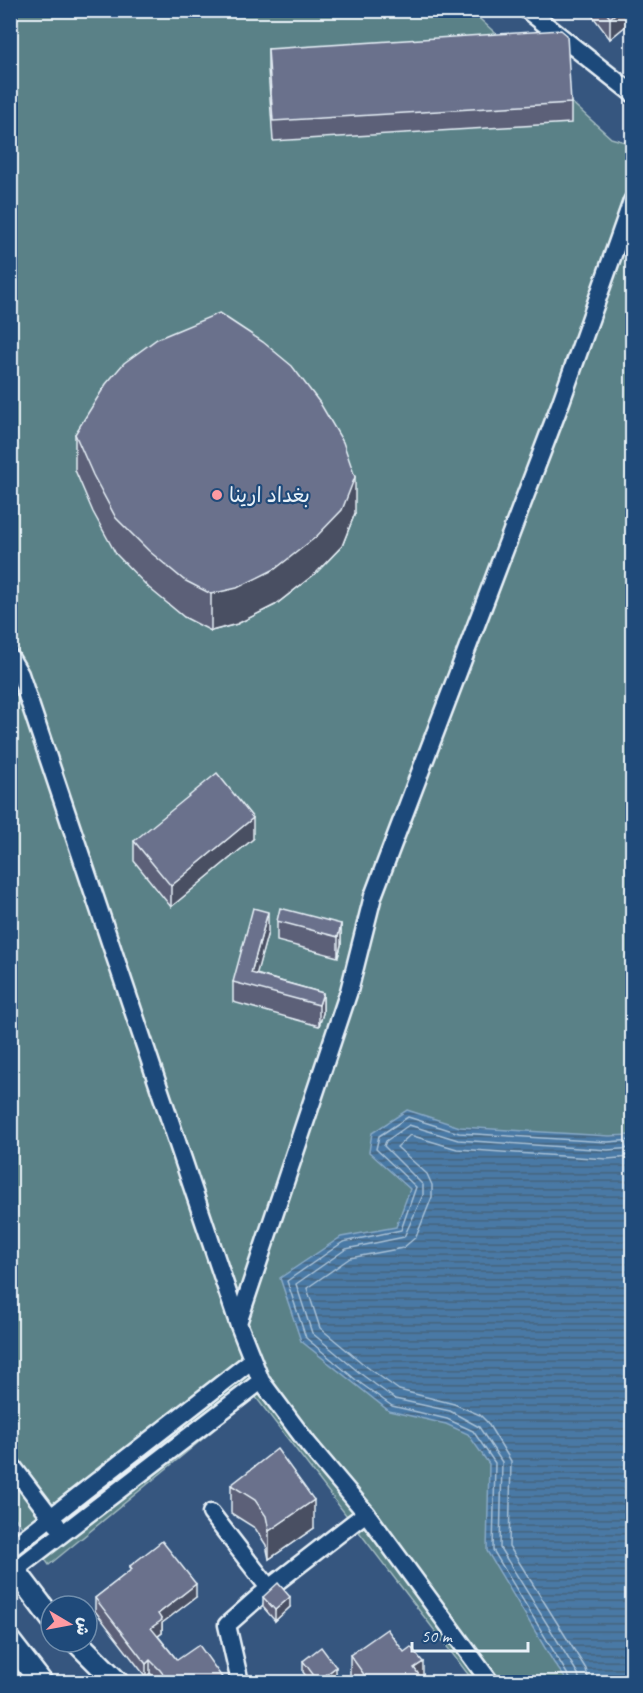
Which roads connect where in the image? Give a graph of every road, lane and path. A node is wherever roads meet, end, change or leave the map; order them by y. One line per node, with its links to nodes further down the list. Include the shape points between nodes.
1 (527, 10): 2 (street)
2 (630, 92): 3 (street)
3 (633, 107)
4 (633, 201): 7 (street, via 373,896 349,992)
5 (10, 657): 6 (street)
6 (15, 677): 7 (street)
7 (238, 1323): 8 (street)
8 (251, 1361): 9 (street); 13 (street)
9 (261, 1381): 12 (street); 14 (street)
10 (10, 1463): 13 (street)
11 (211, 1513): 17 (street)
12 (366, 1514): 17 (street); 28 (street)
13 (51, 1517): 14 (street); 15 (street)
14 (63, 1533): 16 (street)
15 (10, 1549)
16 (13, 1567): 18 (main road)
17 (269, 1588): 27 (street, via 227,1625)
18 (39, 1602)
19 (10, 1642): 24 (main road)
20 (10, 1653): 23 (main road)
21 (78, 1654): 25 (main road)
22 (89, 1654): 26 (main road)
23 (27, 1683)
24 (41, 1683)
25 (99, 1683)
26 (117, 1683)
27 (240, 1683)
28 (490, 1683)

